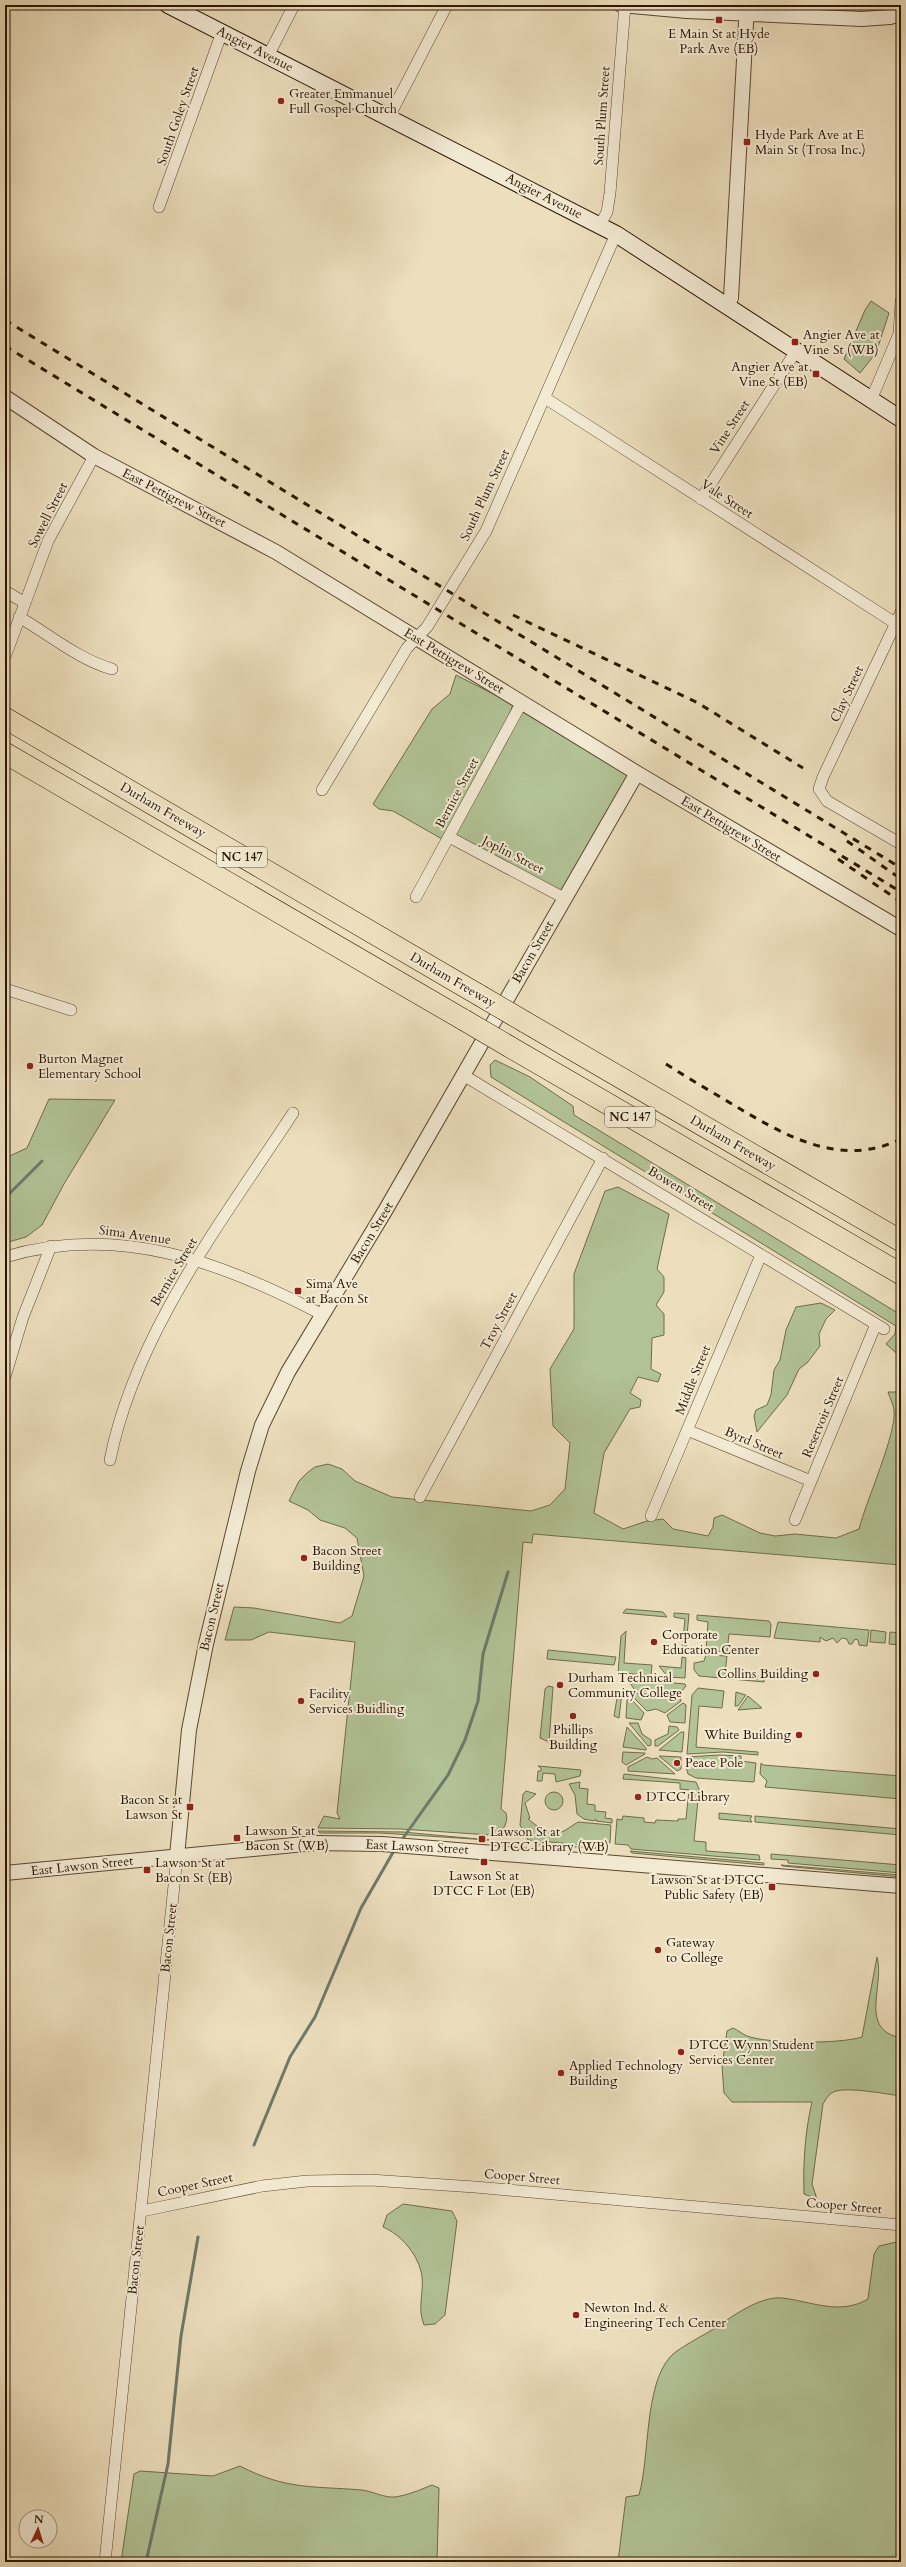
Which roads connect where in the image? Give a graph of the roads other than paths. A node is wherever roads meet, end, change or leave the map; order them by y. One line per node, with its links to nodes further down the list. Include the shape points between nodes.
1 (168, 5): 7 (main road, Angier Avenue)
2 (294, 5): 8 (street)
3 (447, 5): 9 (street)
4 (623, 6): 5 (street); 11 (street, South Plum Street, via 610,193 607,212)
5 (747, 9): 6 (street, via 862,19 890,18); 14 (street, via 731,298)
6 (901, 14)
7 (222, 32): 8 (main road, Angier Avenue); 10 (street, South Goley Street)
8 (268, 56): 9 (main road, Angier Avenue)
9 (389, 118): 11 (main road, Angier Avenue)
10 (159, 207)
11 (600, 226): 12 (main road, Angier Avenue)
12 (616, 234): 14 (main road, Angier Avenue); 18 (street, South Plum Street)
13 (901, 301): 15 (street)
14 (727, 306): 16 (main road, Angier Avenue)
15 (900, 335): 19 (street)
16 (796, 351): 19 (main road, Angier Avenue); 22 (street, Vine Street)
17 (5, 397): 21 (street, East Pettigrew Street)
18 (545, 398): 22 (street, Vale Street); 28 (street, South Plum Street, via 486,531 427,627)
19 (871, 400): 20 (main road, Angier Avenue)
20 (901, 419)
21 (94, 456): 24 (street, Sowell Street, via 48,541); 28 (street, East Pettigrew Street, via 276,552)
22 (701, 499): 27 (street, Vale Street)
23 (5, 591): 24 (street)
24 (25, 603): 26 (street, Sowell Street)
25 (901, 612): 27 (street, Clay Street)
26 (19, 618): 29 (street, Sowell Street); 30 (street, via 85,659)
27 (896, 623): 37 (street, Clay Street, via 819,789 827,801)
28 (417, 638): 31 (street, East Pettigrew Street); 35 (street, South Plum Street, via 407,648)
29 (5, 657)
30 (112, 669)
31 (522, 702): 34 (street, East Pettigrew Street); 36 (street, Bernice Street)
32 (5, 718): 46 (highway, Durham Freeway / NC 147, bridge)
33 (5, 753): 47 (highway, NC 147, bridge)
34 (637, 773): 39 (street, Bacon Street); 40 (street, East Pettigrew Street)
35 (322, 790)
36 (449, 838): 38 (street, Bernice Street); 39 (street, Joplin Street)
37 (901, 844)
38 (416, 897)
39 (564, 898): 43 (street, Bacon Street)
40 (901, 929)
41 (5, 989): 42 (street)
42 (71, 1010)
43 (463, 1075): 45 (street, Bowen Street); 56 (street, Bacon Street)
44 (293, 1113): 53 (street, Bernice Street)
45 (602, 1158): 51 (street, Bowen Street); 62 (street, Troy Street)
46 (790, 1176): 48 (highway); 49 (highway, Durham Freeway / NC 147)
47 (750, 1187): 54 (highway, NC 147); 55 (highway)
48 (901, 1228)
49 (901, 1241)
50 (51, 1246): 52 (street, Sima Avenue); 53 (street, Sima Avenue, via 103,1243 146,1249); 58 (street, via 23,1317)
51 (761, 1254): 57 (street, Bowen Street); 59 (street, Middle Street)
52 (5, 1257)
53 (198, 1261): 56 (street, Sima Avenue, via 253,1280); 60 (street, Bernice Street, via 137,1369 121,1413)
54 (901, 1274)
55 (901, 1287)
56 (323, 1315): 65 (street, Bacon Street, via 277,1393 258,1436 248,1471 218,1588 189,1730)
57 (880, 1327): 61 (street, Reservoir Street)
58 (5, 1377)
59 (688, 1430): 61 (street, Byrd Street); 63 (street, Middle Street)
60 (110, 1460)
61 (811, 1481): 64 (street, Reservoir Street)
62 (420, 1497)
63 (651, 1516)
64 (795, 1520)
65 (177, 1856): 66 (street, East Lawson Street); 67 (street, East Lawson Street, via 315,1843 382,1844); 68 (street, Bacon Street)
66 (5, 1873)
67 (901, 1886)
68 (142, 2211): 69 (street, Cooper Street, via 269,2185 306,2181 370,2180); 70 (street, Bacon Street)
69 (901, 2225)
70 (105, 2562)

